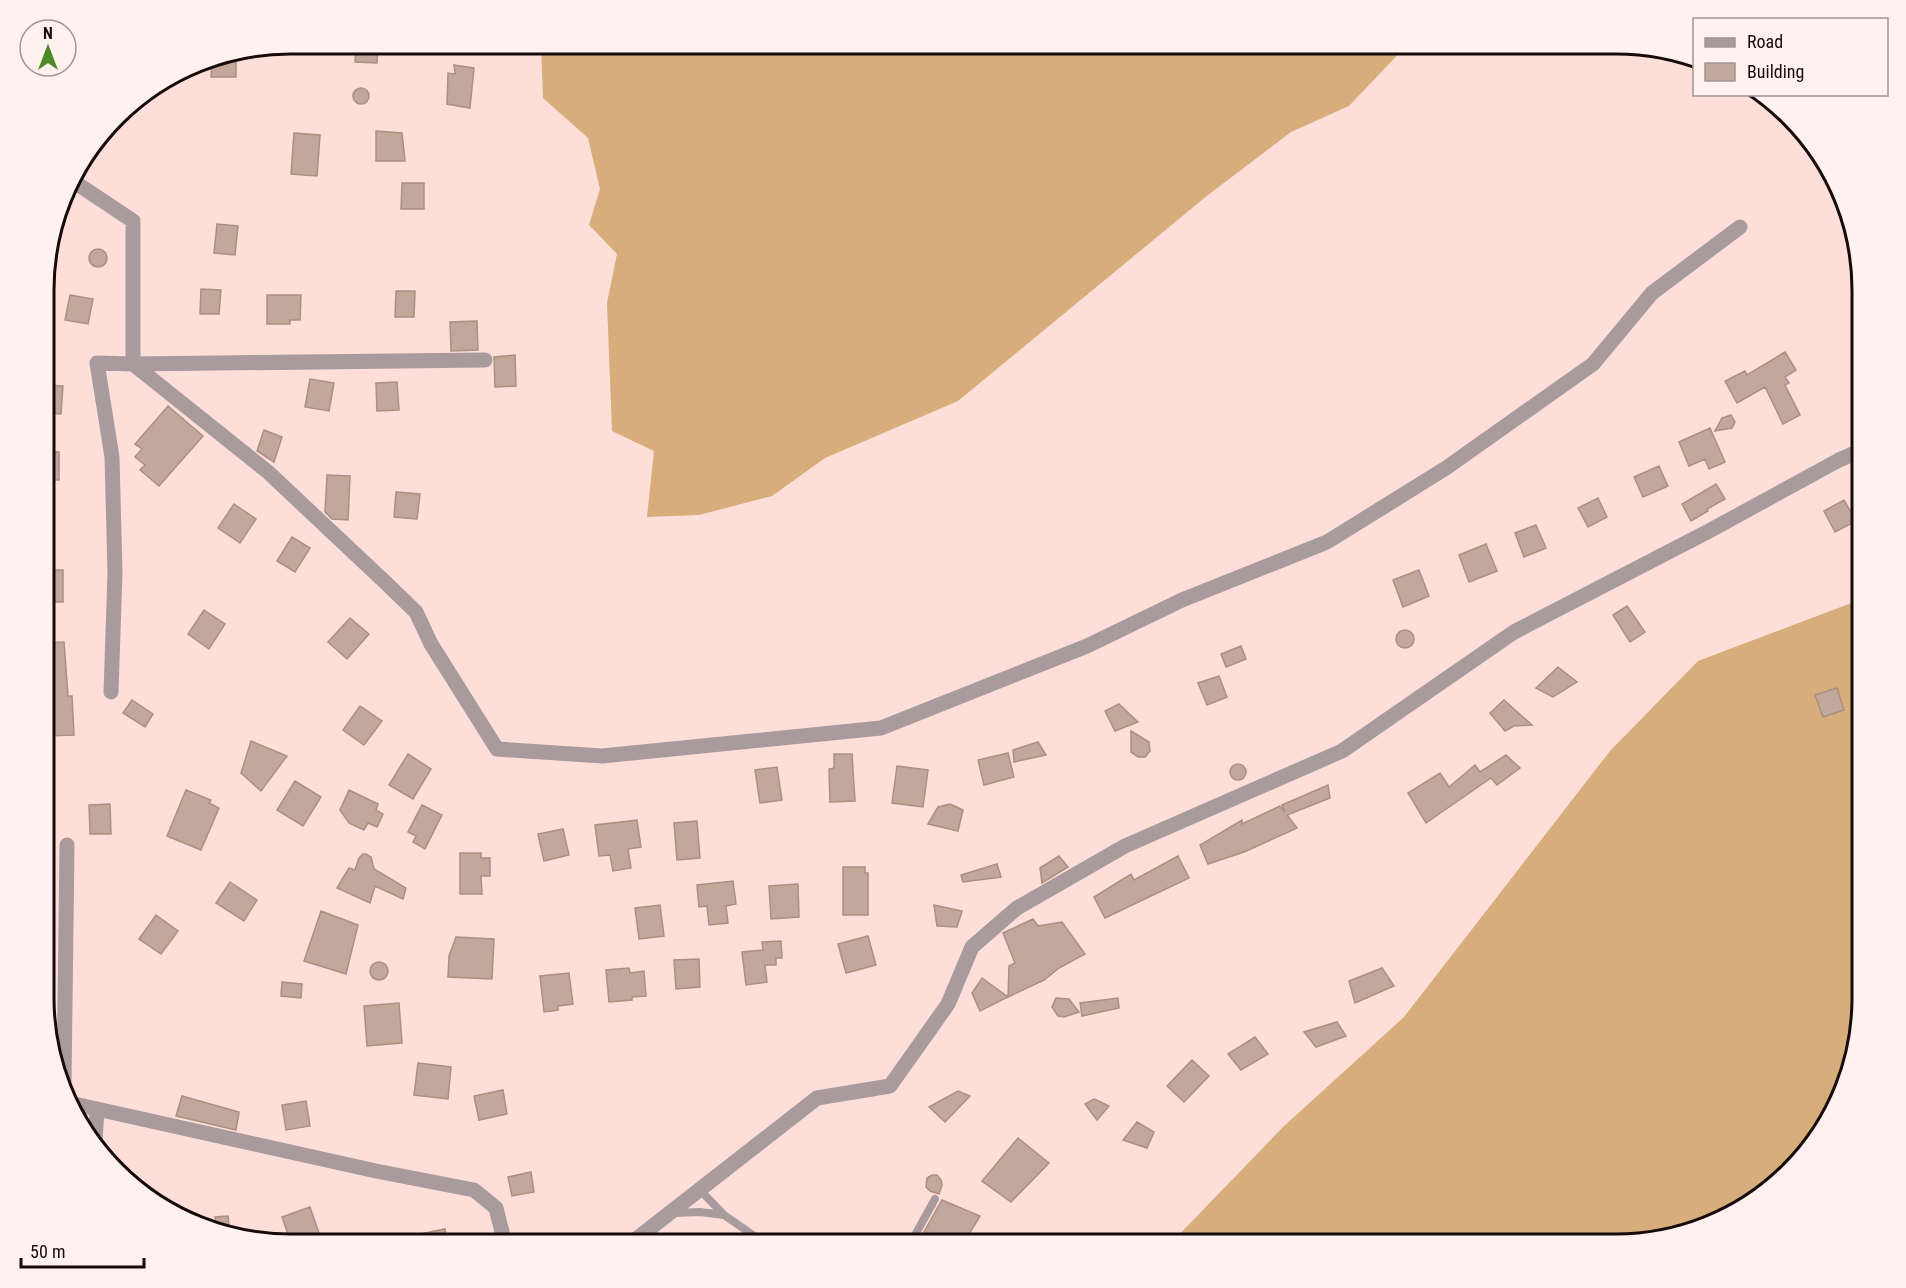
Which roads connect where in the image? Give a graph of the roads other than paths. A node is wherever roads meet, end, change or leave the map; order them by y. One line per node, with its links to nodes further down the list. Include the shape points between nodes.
1 (79, 185): 4 (street, via 133,221)
2 (1740, 227): 4 (street, via 1652,293 1593,364 1446,468 1327,542 1182,600 1087,646 881,728 602,756 497,749 431,644 416,612 268,472)
3 (485, 360): 4 (street)
4 (133, 364): 6 (street, via 97,363 112,457 115,573)
5 (1852, 454): 12 (street, via 1514,632 1341,751 1125,846 1017,909 972,947 948,1004 890,1086 817,1098)
6 (111, 692)
7 (68, 844): 8 (street)
8 (64, 1066)
9 (80, 1105): 10 (street)
10 (97, 1108): 11 (street); 16 (street, via 474,1190 496,1208)
11 (95, 1130)
12 (700, 1190): 14 (street); 15 (lane)
13 (935, 1199): 19 (lane)
14 (671, 1213): 15 (lane); 17 (street)
15 (723, 1215): 18 (lane)
16 (502, 1234)
17 (643, 1234)
18 (751, 1234)
19 (916, 1234)

